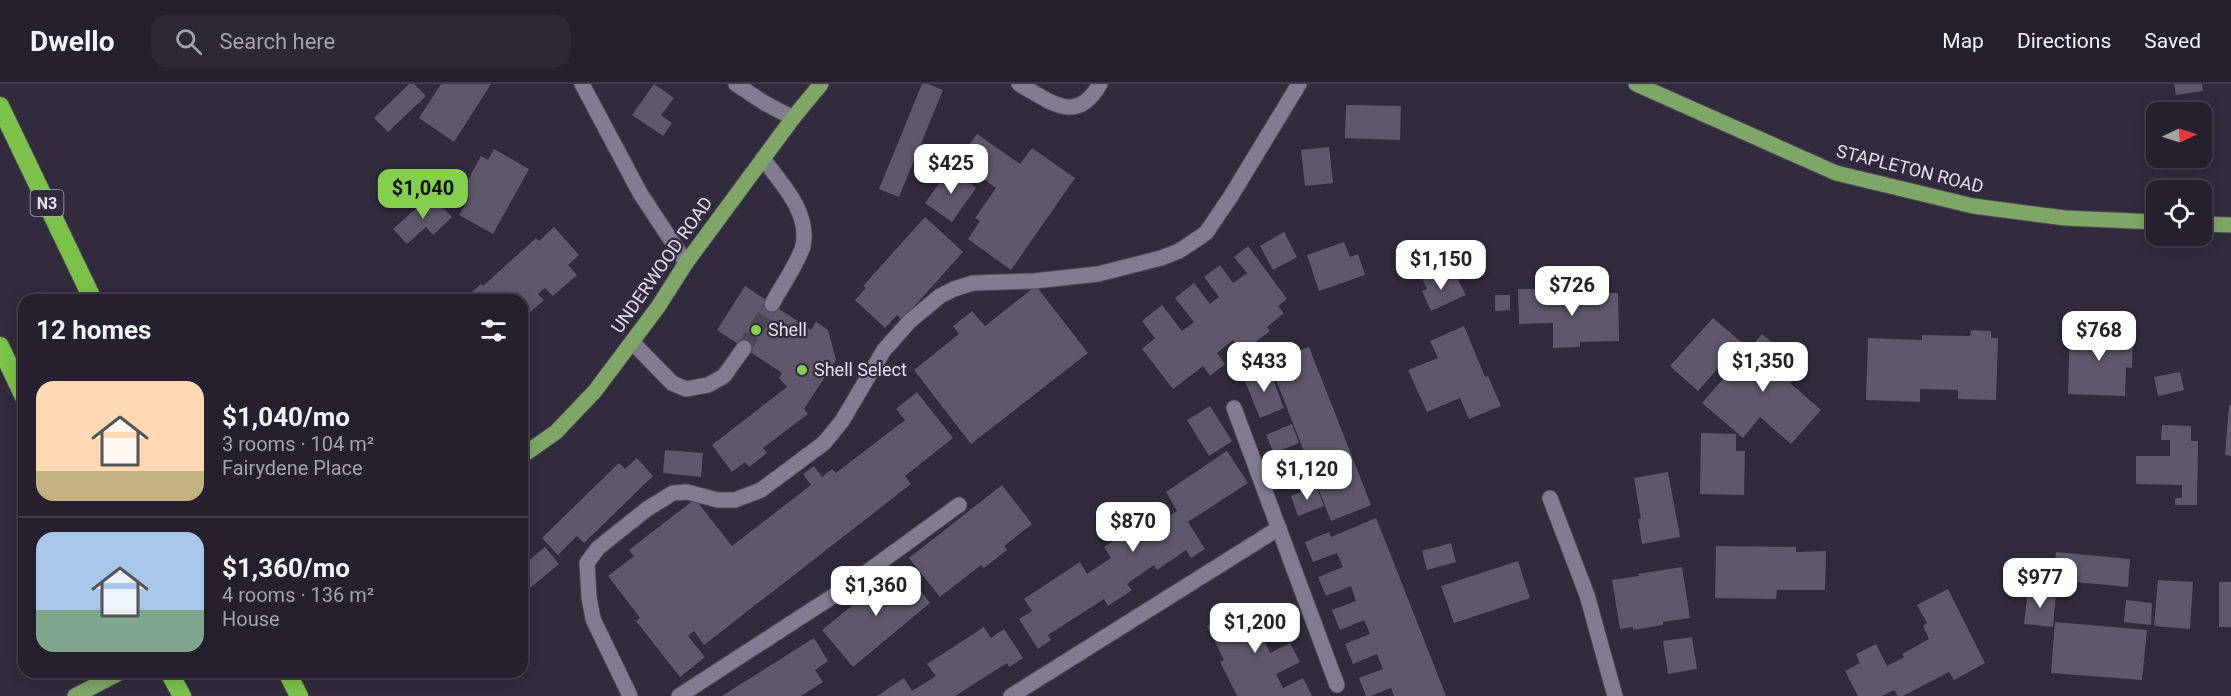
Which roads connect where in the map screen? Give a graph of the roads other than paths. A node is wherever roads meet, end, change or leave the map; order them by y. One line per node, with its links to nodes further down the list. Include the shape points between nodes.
1 (582, 84): 14 (street, via 640,193)
2 (736, 84): 9 (street)
3 (821, 84): 9 (main road, UNDERWOOD ROAD)
4 (1019, 84): 5 (street, via 1060,107 1071,107 1093,96)
5 (1100, 84)
6 (1299, 84): 33 (street, via 1221,213 1206,233 1179,251 1098,274 973,284 940,296 884,350 842,421 824,443 761,490 735,500 673,493 598,548 587,563 588,597 593,619)
7 (1636, 84): 11 (main road, STAPLETON ROAD, via 1836,173 1974,206 2064,218)
8 (0, 106): 15 (highway, N3)
9 (793, 118): 10 (main road, UNDERWOOD ROAD)
10 (763, 159): 14 (main road, UNDERWOOD ROAD); 16 (street, via 795,202 804,236 802,248)
11 (2146, 222)
12 (2212, 224): 13 (main road)
13 (2231, 225)
14 (686, 263): 17 (main road, UNDERWOOD ROAD)
15 (90, 294)
16 (772, 304)
17 (632, 342): 19 (street, via 672,383 686,389 708,385 724,376); 22 (main road, UNDERWOOD ROAD, via 595,391 556,432)
18 (0, 346): 20 (highway)
19 (744, 348)
20 (18, 384)
21 (1234, 408): 25 (street)
22 (528, 452)
23 (1550, 498): 36 (street, via 1587,595)
24 (959, 505): 34 (street, via 838,593)
25 (1279, 528): 29 (street); 35 (street)
26 (110, 678): 30 (main road)
27 (172, 678): 31 (highway)
28 (289, 678): 32 (highway)
29 (1337, 685)
30 (75, 696)
31 (182, 696)
32 (299, 696)
33 (630, 696)
34 (679, 696)
35 (1011, 696)
36 (1615, 696)

